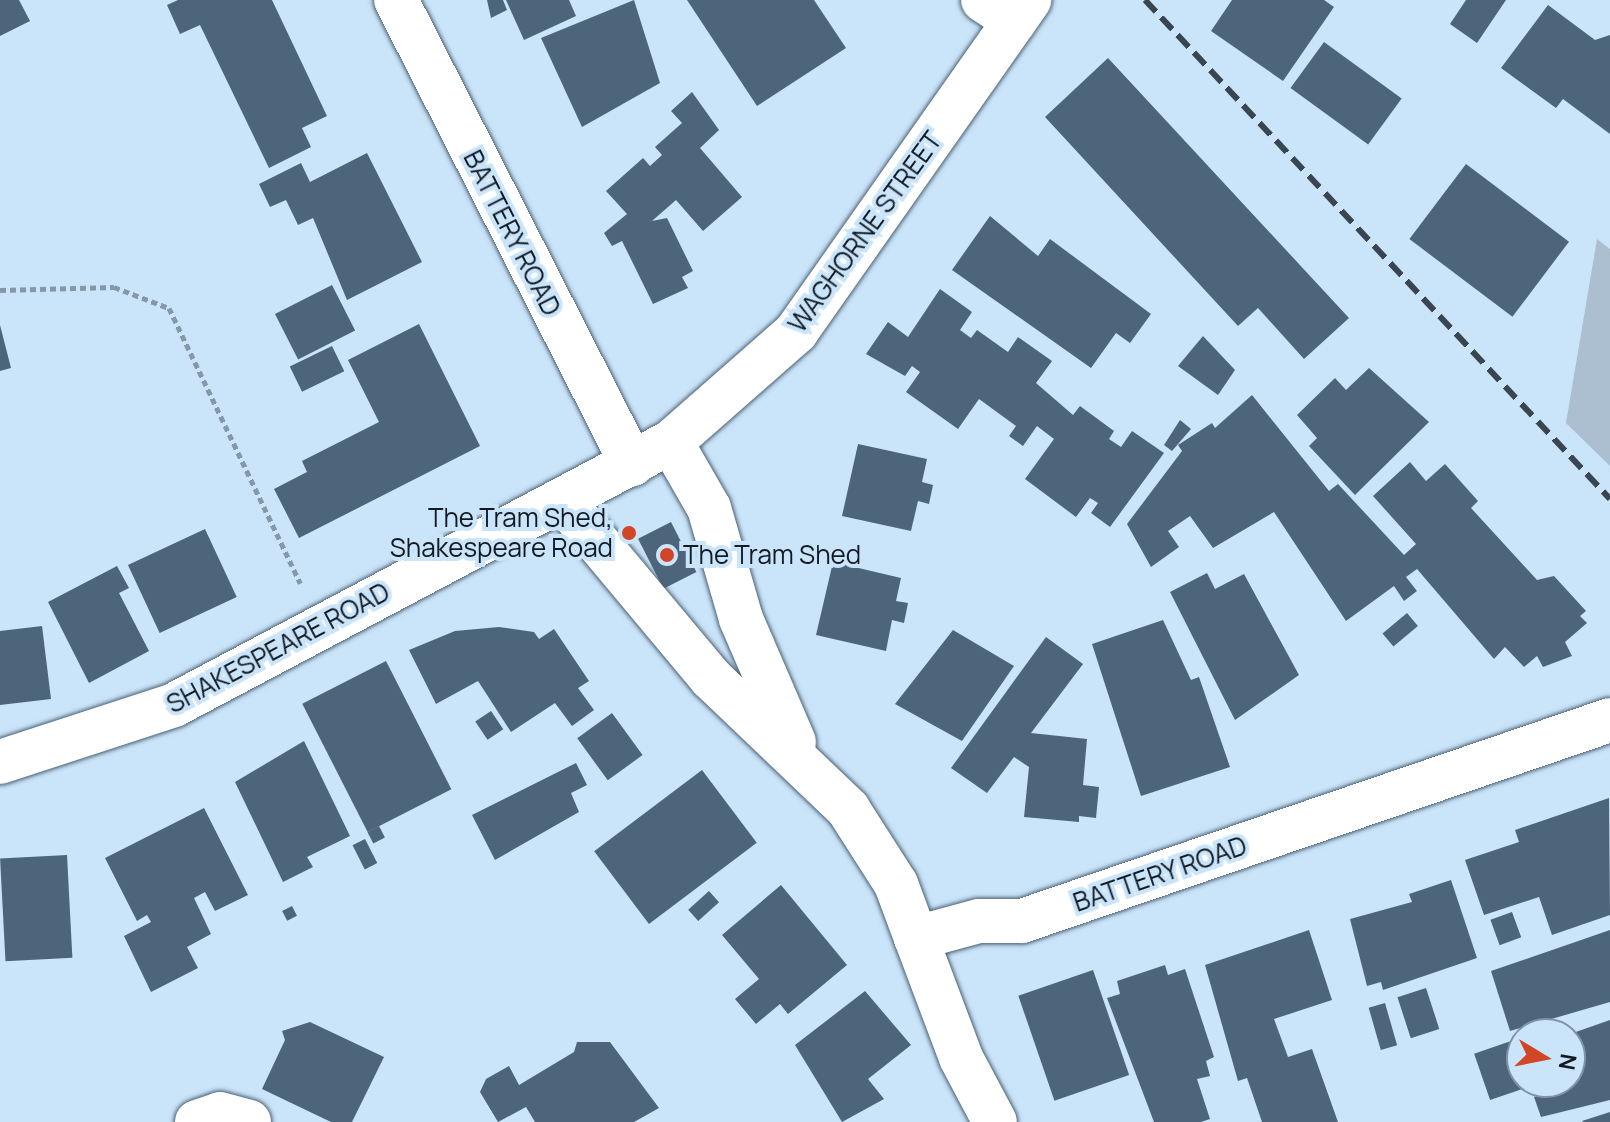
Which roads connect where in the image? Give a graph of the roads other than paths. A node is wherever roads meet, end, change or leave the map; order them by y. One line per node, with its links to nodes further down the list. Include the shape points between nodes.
1 (396, 0): 4 (street, BATTERY ROAD)
2 (1009, 7): 3 (street, WAGHORNE STREET, via 796,332)
3 (671, 442): 4 (street, WAGHORNE STREET); 7 (street, via 709,508 741,619)
4 (632, 464): 5 (street, SHAKESPEARE ROAD)
5 (563, 501): 7 (street, via 711,678); 8 (street, SHAKESPEARE ROAD, via 174,705)
6 (1610, 720): 9 (street, BATTERY ROAD, via 1022,921 979,921)
7 (799, 754): 9 (street, via 873,844)
8 (0, 762)
9 (916, 938): 12 (street, via 961,1058)
10 (197, 1122): 11 (street, via 220,1114)
11 (249, 1122)
12 (995, 1122)

